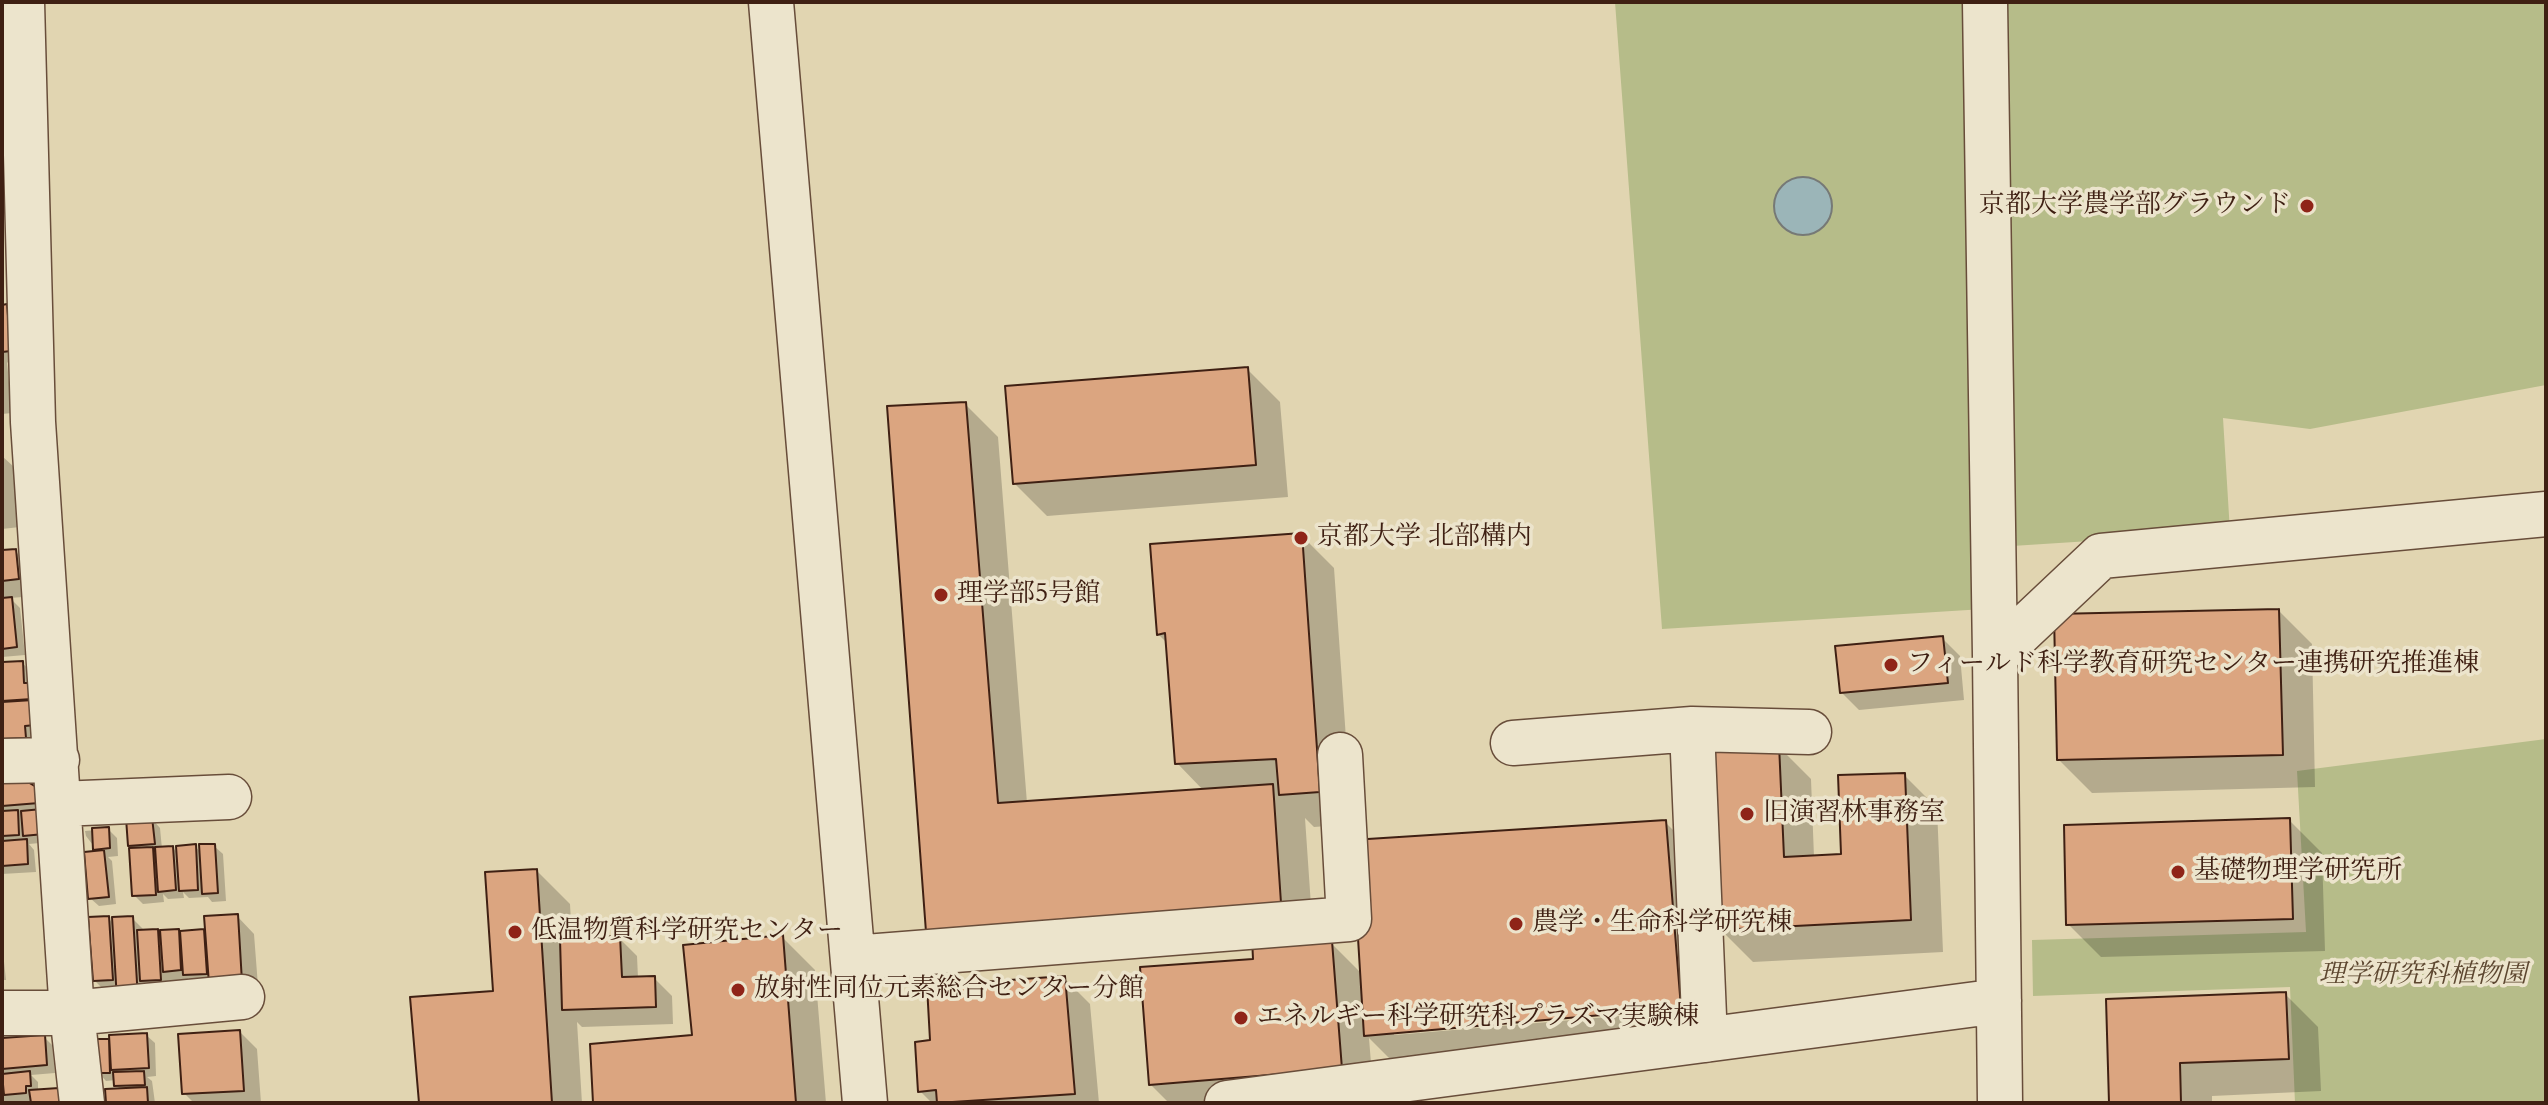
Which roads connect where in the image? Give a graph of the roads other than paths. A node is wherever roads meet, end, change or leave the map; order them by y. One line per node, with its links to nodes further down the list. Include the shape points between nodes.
1 (771, 2): 15 (street)
2 (1985, 2): 6 (street)
3 (15, 3): 4 (street)
4 (18, 424): 11 (street)
5 (2546, 514): 6 (street, via 2101,556)
6 (1995, 656): 17 (street)
7 (1692, 729): 8 (street); 9 (street); 20 (street)
8 (1809, 732)
9 (1513, 743)
10 (1340, 755): 15 (street, via 1349,919)
11 (57, 760): 12 (street); 14 (street)
12 (2, 761)
13 (229, 797): 14 (street)
14 (59, 804): 19 (street)
15 (853, 958): 22 (street)
16 (242, 997): 19 (street)
17 (1999, 1001): 20 (street); 24 (street)
18 (2, 1013): 19 (street)
19 (72, 1013): 21 (street)
20 (1705, 1040): 23 (street)
21 (82, 1103)
22 (865, 1103)
23 (1227, 1103)
24 (2000, 1103)

